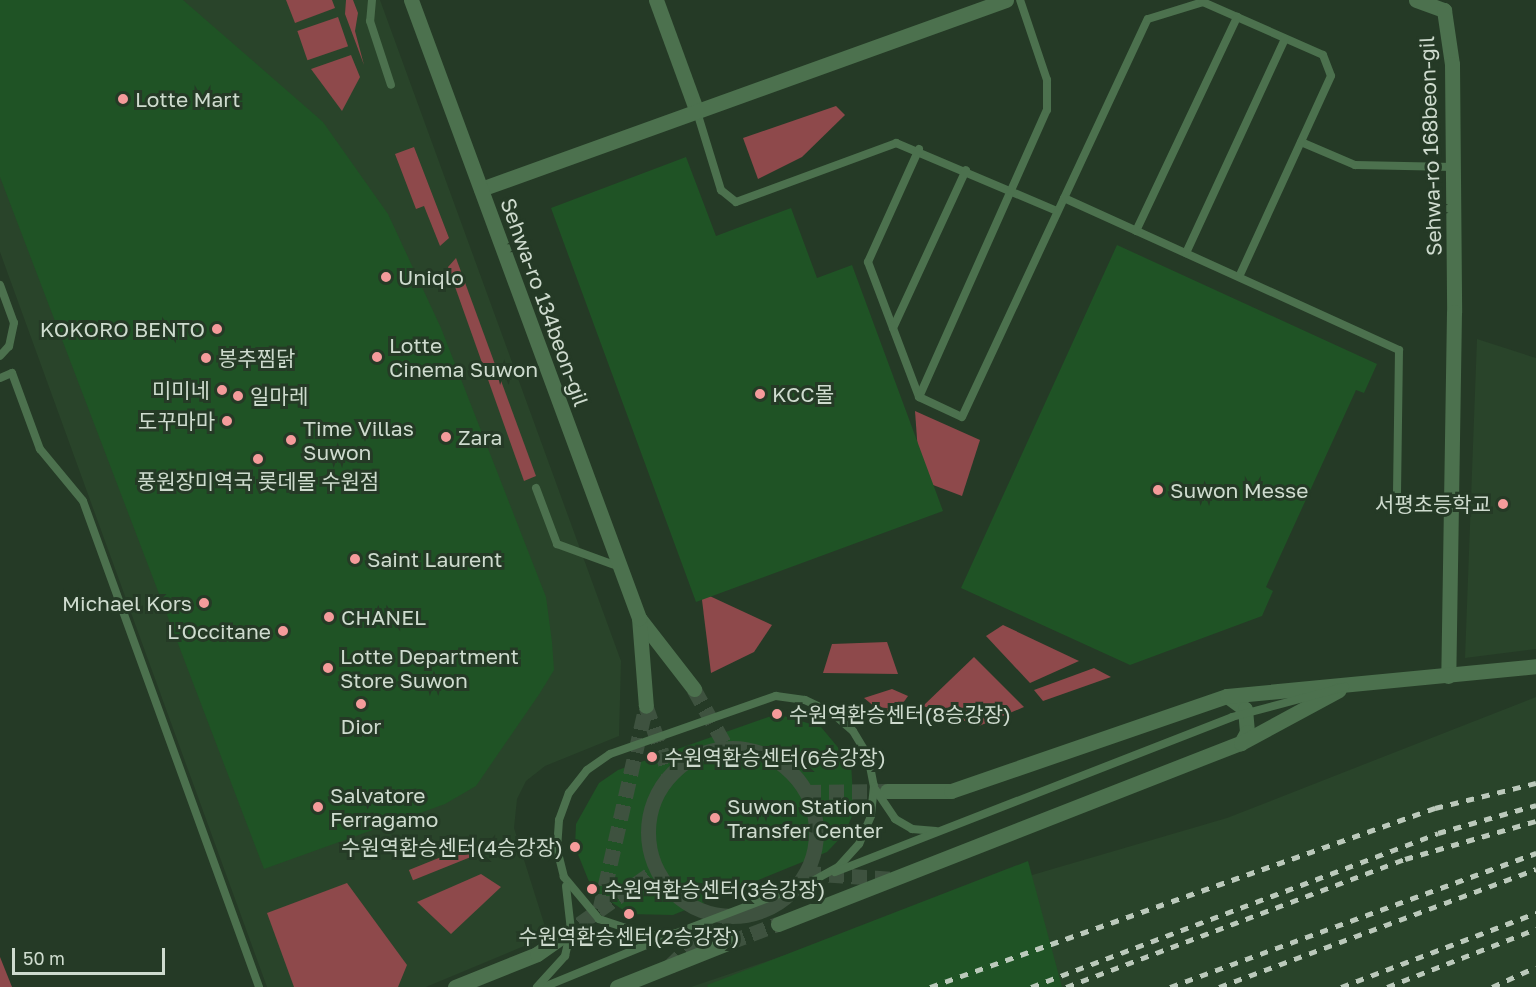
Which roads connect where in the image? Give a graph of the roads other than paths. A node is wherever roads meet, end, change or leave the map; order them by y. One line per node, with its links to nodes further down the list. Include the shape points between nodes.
1 (372, 0): 9 (lane, via 370,21)
2 (411, 0): 15 (street, Sehwa-ro 134beon-gil)
3 (656, 0): 10 (street)
4 (1005, 0): 10 (street)
5 (1020, 0): 16 (lane, via 1047,80 1047,110)
6 (1416, 0): 13 (street, Sehwa-ro 168beon-gil, via 1444,10 1452,64)
7 (1237, 17): 8 (lane); 17 (lane, via 1203,2 1148,19); 19 (lane)
8 (1285, 39): 11 (lane, via 1323,55 1331,76); 20 (lane)
9 (392, 85)
10 (697, 112): 12 (lane, via 721,190 736,202 896,143); 15 (street)
11 (1301, 142): 13 (lane, via 1355,165); 21 (lane)
12 (919, 149): 14 (lane); 23 (lane, via 868,262)
13 (1454, 166): 32 (street, Sehwa-ro 168beon-gil)
14 (966, 170): 16 (lane); 23 (lane)
15 (482, 189): 29 (street, Sehwa-ro 134beon-gil)
16 (1013, 192): 18 (lane); 26 (lane)
17 (1064, 198): 18 (lane); 19 (lane)
18 (1057, 211): 26 (lane, via 962,417)
19 (1136, 231): 20 (lane)
20 (1186, 253): 21 (lane)
21 (1239, 277): 28 (lane, via 1399,350)
22 (0, 285): 24 (lane, via 14,323 9,346)
23 (893, 328): 26 (lane)
24 (0, 356)
25 (0, 378): 46 (lane, via 12,373 40,449 83,501)
26 (919, 397)
27 (536, 488): 29 (lane, via 557,544)
28 (1397, 496)
29 (620, 567): 30 (street, Sehwa-ro 134beon-gil)
30 (639, 618): 34 (street); 36 (street)
31 (1536, 666): 32 (street)
32 (1448, 676): 33 (street)
33 (1345, 687): 35 (street); 37 (street); 39 (lane, bridge, via 1232,717)
34 (694, 689)
35 (1227, 696): 37 (street, via 1245,709 1247,732); 38 (street, via 951,791)
36 (646, 706)
37 (1241, 743): 42 (street)
38 (881, 789): 39 (lane, bridge, via 895,819 912,829); 40 (lane, bridge, via 853,731 831,712 805,700 776,696 749,701 610,754 587,770 559,820 557,849); 41 (lane, bridge, via 859,844 838,867)
39 (942, 830): 41 (lane, bridge)
40 (564, 877): 43 (lane, bridge, via 598,920 650,936); 48 (lane, bridge, via 571,930 565,956)
41 (813, 881): 43 (lane, bridge)
42 (778, 924)
43 (677, 933): 49 (lane, bridge)
44 (561, 937): 47 (street, via 537,954)
45 (730, 942): 50 (street)
46 (259, 987)
47 (455, 987)
48 (537, 987)
49 (544, 987)
50 (617, 987)

